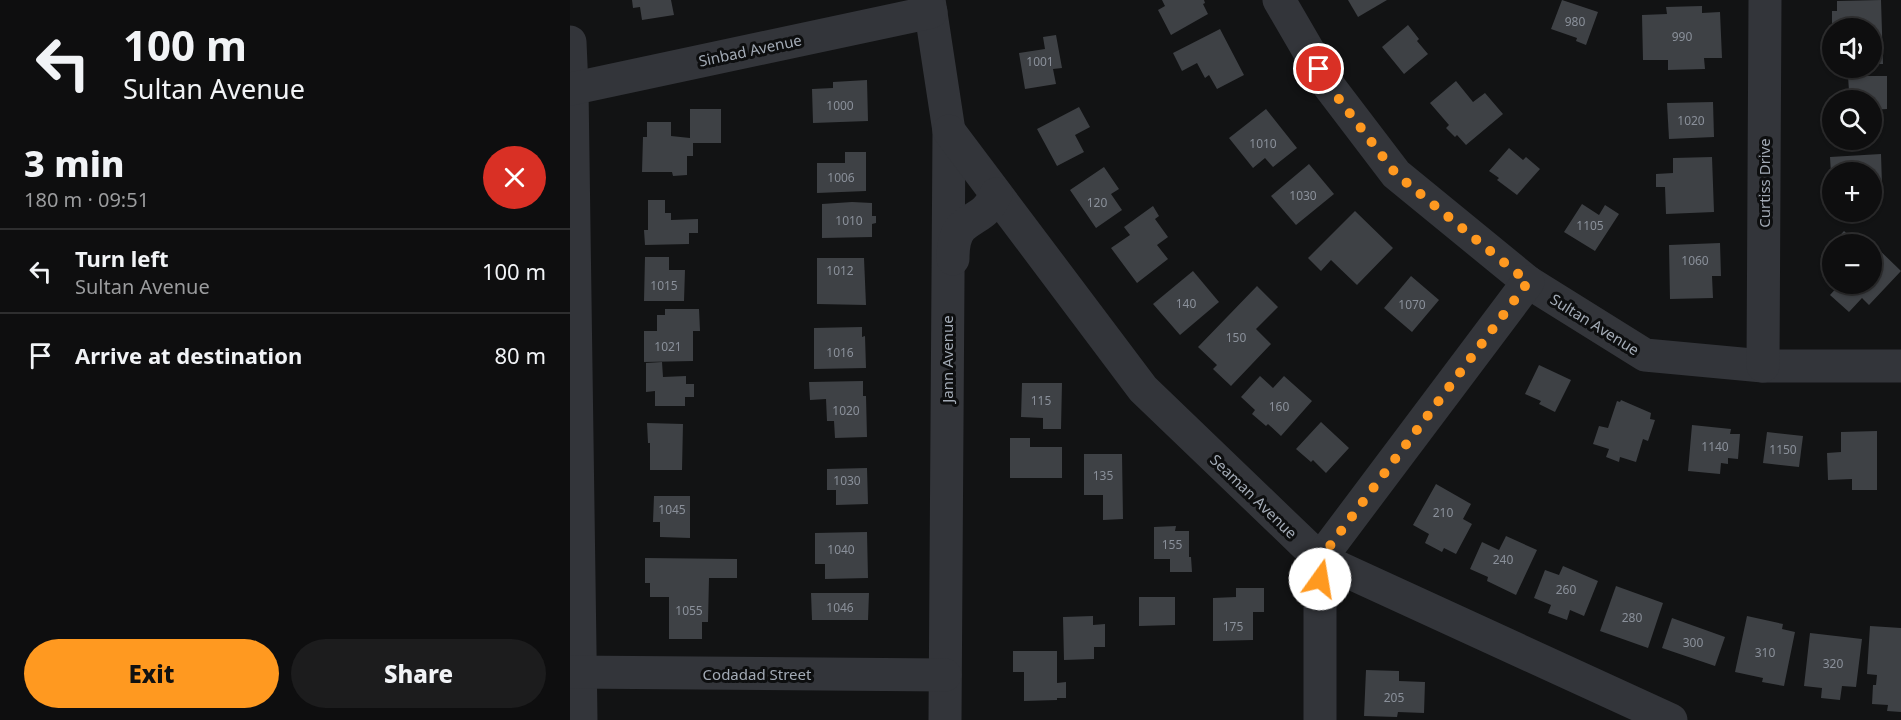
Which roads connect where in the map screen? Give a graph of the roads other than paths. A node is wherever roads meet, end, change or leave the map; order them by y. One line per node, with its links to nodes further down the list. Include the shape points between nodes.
1 (1279, 0): 9 (street, Sultan Avenue, via 1329,86 1396,174)
2 (1766, 0): 11 (street, Curtiss Drive)
3 (930, 6): 5 (street, Sinbad Avenue); 6 (street, Jann Avenue, via 949,131)
4 (570, 42): 5 (street)
5 (571, 89): 14 (street)
6 (959, 162): 7 (street, Jann Avenue); 8 (street, Seaman Avenue)
7 (948, 201): 8 (street, via 969,216); 10 (street, Jann Avenue)
8 (989, 205): 10 (street, via 957,235); 13 (street, Seaman Avenue, via 1019,225 1143,389)
9 (1528, 282): 11 (street, Sultan Avenue, via 1645,355); 13 (street)
10 (948, 302): 15 (street, Jann Avenue)
11 (1763, 366): 12 (street, Sultan Avenue)
12 (1901, 366)
13 (1320, 559): 18 (street); 19 (street, Seaman Avenue)
14 (576, 672): 15 (street, Codadad Street); 16 (street)
15 (945, 675): 17 (street, Jann Avenue)
16 (581, 720)
17 (945, 720)
18 (1320, 720)
19 (1671, 720)

